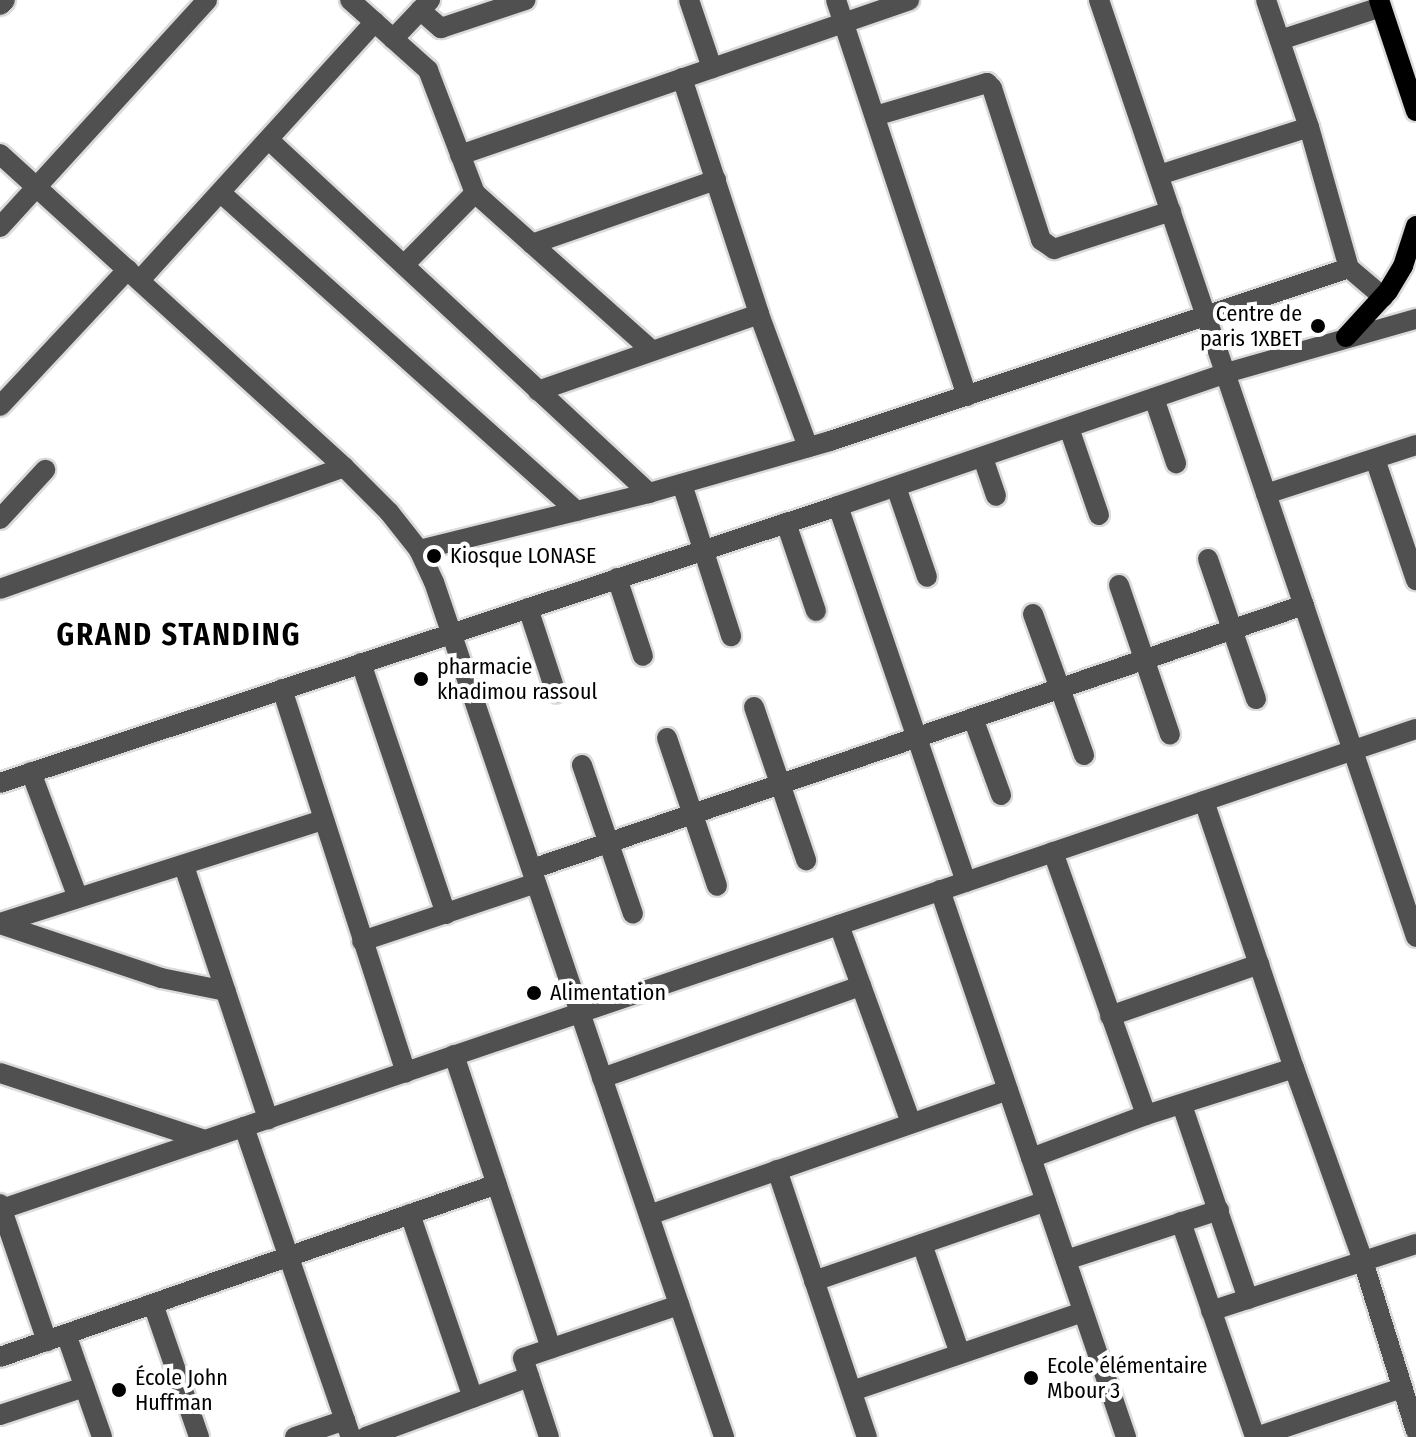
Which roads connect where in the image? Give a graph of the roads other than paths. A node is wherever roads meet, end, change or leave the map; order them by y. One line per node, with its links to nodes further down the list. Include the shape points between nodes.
1 (4, 0): 11 (street)
2 (207, 0): 27 (street)
3 (350, 0): 13 (street)
4 (525, 0): 12 (street, via 441,28)
5 (689, 0): 17 (street)
6 (836, 0): 14 (street)
7 (909, 0): 14 (street)
8 (1266, 0): 16 (street)
9 (1103, 1): 25 (street)
10 (1380, 3): 16 (street); 19 (main road)
11 (0, 5)
12 (425, 5): 15 (street)
13 (375, 22): 15 (street); 22 (street)
14 (844, 22): 17 (street); 20 (street)
15 (393, 39): 24 (street, via 428,70)
16 (1280, 40): 21 (street)
17 (712, 68): 18 (street)
18 (682, 78): 24 (street); 26 (street)
19 (1416, 111)
20 (875, 116): 30 (street, via 987,83 1041,240 1054,249); 46 (street)
21 (1309, 127): 25 (street); 35 (street)
22 (269, 140): 28 (street); 34 (street)
23 (0, 154): 27 (street)
24 (460, 155): 29 (street)
25 (1159, 175): 30 (street)
26 (716, 180): 33 (street); 39 (street)
27 (36, 187): 32 (street); 36 (street)
28 (221, 193): 36 (street); 63 (street)
29 (475, 193): 33 (street); 34 (street)
30 (1171, 211): 40 (street)
31 (1416, 226): 37 (main road, via 1403,266)
32 (0, 227)
33 (532, 244): 43 (street)
34 (405, 264): 45 (street)
35 (1349, 268): 37 (street); 40 (street)
36 (134, 274): 48 (street); 55 (street)
37 (1383, 297): 42 (main road)
38 (1416, 309): 41 (street)
39 (759, 314): 43 (street); 51 (street)
40 (1206, 315): 44 (street); 46 (street)
41 (1407, 320): 42 (street)
42 (1346, 337): 44 (street)
43 (651, 350): 45 (street)
44 (1226, 373): 47 (street); 60 (street)
45 (538, 391): 59 (street)
46 (967, 396): 51 (street)
47 (1154, 398): 49 (street); 54 (street)
48 (0, 406)
49 (1069, 428): 52 (street); 64 (street)
50 (1416, 445): 53 (street)
51 (808, 447): 57 (street)
52 (983, 458): 58 (street); 61 (street)
53 (1375, 459): 60 (street); 72 (street)
54 (1176, 463)
55 (344, 467): 67 (street); 74 (street)
56 (45, 470): 65 (street)
57 (682, 484): 59 (street); 68 (street)
58 (896, 487): 62 (street); 70 (street)
59 (649, 493): 63 (street)
60 (1266, 494): 75 (street)
61 (996, 496)
62 (838, 506): 66 (street); 94 (street)
63 (577, 511): 67 (street)
64 (1099, 515)
65 (0, 519)
66 (786, 523): 68 (street); 77 (street)
67 (419, 550): 80 (street)
68 (703, 550): 71 (street); 81 (street)
69 (1208, 559): 79 (street)
70 (927, 577)
71 (617, 578): 76 (street); 82 (street)
72 (1416, 580)
73 (1119, 585): 83 (street)
74 (0, 589)
75 (1304, 605): 79 (street); 95 (street)
76 (528, 608): 80 (street); 87 (street)
77 (816, 611)
78 (1033, 614): 86 (street)
79 (1232, 629): 83 (street); 88 (street)
80 (452, 632): 84 (street); 109 (street)
81 (731, 636)
82 (643, 656)
83 (1145, 659): 86 (street); 92 (street)
84 (361, 663): 85 (street); 115 (street)
85 (282, 689): 98 (street); 104 (street)
86 (1058, 689): 90 (street); 96 (street)
87 (556, 693)
88 (1256, 699)
89 (754, 707): 100 (street)
90 (973, 718): 94 (street); 101 (street)
91 (1416, 729): 95 (street)
92 (1170, 735)
93 (667, 738): 103 (street)
94 (915, 738): 100 (street); 110 (street)
95 (1353, 750): 102 (street); 114 (street)
96 (1084, 755)
97 (582, 765): 105 (street)
98 (31, 772): 99 (street); 113 (street)
99 (0, 784)
100 (780, 784): 103 (street); 107 (street)
101 (1001, 795)
102 (1204, 801): 106 (street); 121 (street)
103 (693, 814): 105 (street); 111 (street)
104 (322, 820): 108 (street); 120 (street)
105 (608, 843): 109 (street); 116 (street)
106 (1053, 852): 110 (street); 125 (street)
107 (806, 860)
108 (184, 866): 113 (street); 123 (street)
109 (534, 876): 115 (street); 124 (street)
110 (966, 882): 112 (street)
111 (717, 886)
112 (940, 890): 118 (street); 131 (street)
113 (78, 898): 117 (street)
114 (1411, 904): 119 (street)
115 (446, 914): 120 (street)
116 (633, 914)
117 (0, 923): 123 (street, via 161,978)
118 (839, 925): 122 (street); 124 (street)
119 (1416, 937)
120 (362, 941): 128 (street)
121 (1259, 964): 125 (street); 127 (street)
122 (861, 986): 130 (street); 135 (street)
123 (226, 991): 134 (street)
124 (580, 1013): 126 (street); 130 (street)
125 (1110, 1016): 133 (street)
126 (454, 1055): 128 (street); 140 (street)
127 (1294, 1068): 132 (street); 151 (street)
128 (406, 1072): 134 (street)
129 (0, 1073): 137 (street)
130 (602, 1078): 145 (street)
131 (1008, 1090): 135 (street); 138 (street)
132 (1182, 1105): 133 (street); 143 (street)
133 (1146, 1115): 138 (street)
134 (268, 1119): 136 (street)
135 (911, 1123): 139 (street)
136 (244, 1127): 137 (street); 149 (street)
137 (205, 1140): 142 (street)
138 (1031, 1158): 141 (street)
139 (777, 1170): 145 (street); 152 (street)
140 (497, 1184): 144 (street); 159 (street)
141 (1046, 1201): 147 (street); 150 (street)
142 (1, 1207): 158 (street)
143 (1219, 1210): 146 (street); 153 (street)
144 (410, 1214): 149 (street); 166 (street)
145 (649, 1215): 155 (street)
146 (1181, 1222): 150 (street); 156 (street)
147 (922, 1244): 152 (street); 160 (street)
148 (1416, 1244): 151 (street)
149 (289, 1257): 154 (street); 168 (street)
150 (1066, 1260): 157 (street)
151 (1363, 1261): 153 (street); 164 (street)
152 (814, 1281): 165 (street)
153 (1248, 1299): 156 (street)
154 (153, 1304): 158 (street); 171 (street)
155 (679, 1305): 159 (street); 175 (street)
156 (1211, 1311): 178 (street)
157 (1083, 1312): 160 (street); 177 (street)
158 (57, 1338): 161 (street); 163 (street)
159 (551, 1348): 162 (street, via 523,1358)
160 (960, 1354): 165 (street)
161 (0, 1357)
162 (529, 1377): 166 (street); 174 (street)
163 (84, 1387): 167 (street); 170 (street)
164 (1402, 1388): 169 (street); 178 (street)
165 (852, 1391): 176 (street)
166 (473, 1398): 173 (street)
167 (0, 1415)
168 (348, 1428): 172 (street)
169 (1416, 1431)
170 (102, 1437)
171 (199, 1437)
172 (295, 1437)
173 (366, 1437)
174 (549, 1437)
175 (724, 1437)
176 (867, 1437)
177 (1126, 1437)
178 (1255, 1437)

